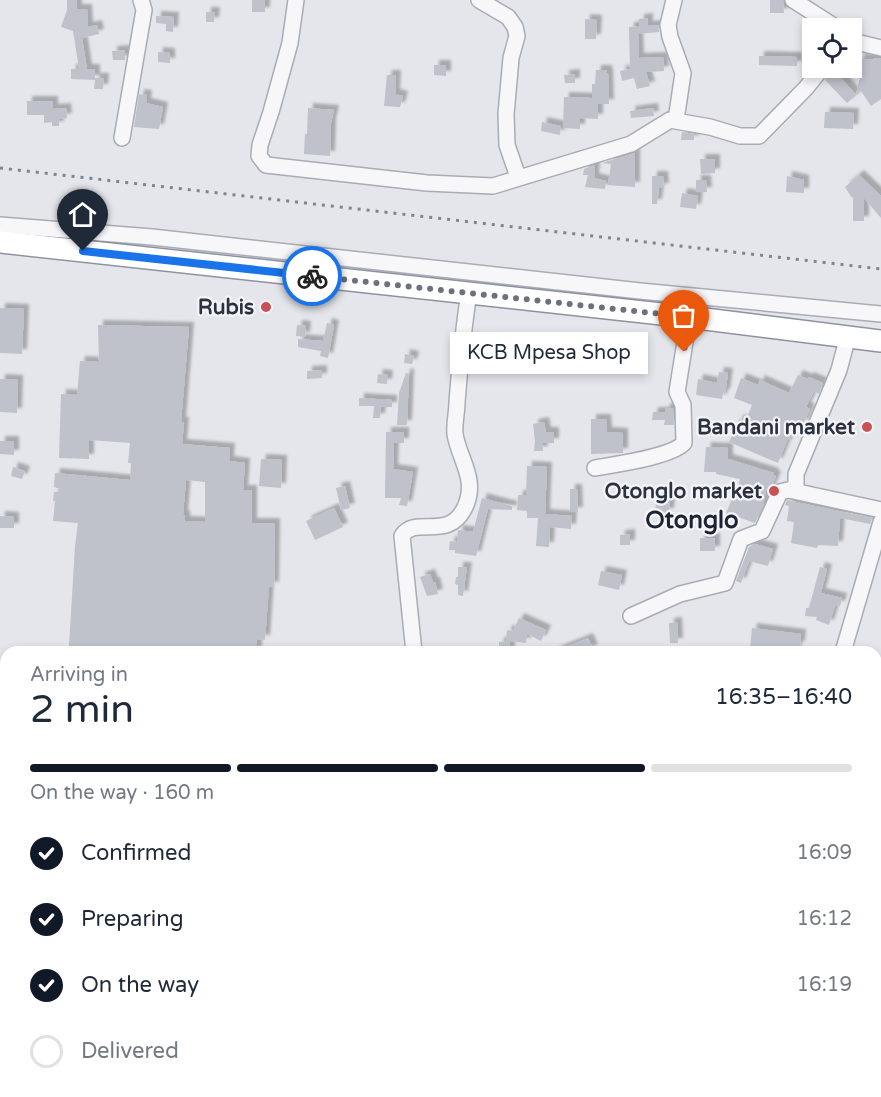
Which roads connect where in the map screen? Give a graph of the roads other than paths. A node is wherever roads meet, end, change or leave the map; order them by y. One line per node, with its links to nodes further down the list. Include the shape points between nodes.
1 (141, 0): 11 (street, via 144,10)
2 (296, 0): 12 (street, via 290,43 260,145 259,156 266,165 482,186)
3 (479, 0): 12 (street, via 508,17 517,36 506,114 507,145)
4 (674, 0): 10 (street, via 668,25 683,73)
5 (793, 0): 6 (street)
6 (821, 18)
7 (862, 42): 8 (street)
8 (881, 48)
9 (814, 78): 10 (street, via 759,136 740,136)
10 (676, 120): 12 (street, via 665,122 631,144)
11 (122, 138)
12 (518, 177)
13 (0, 225): 16 (street, via 152,237)
14 (0, 242): 15 (highway)
15 (469, 293): 17 (highway); 25 (street, via 461,342 455,433 466,466 469,493 452,524 411,528 402,536)
16 (881, 314)
17 (689, 317): 18 (highway); 20 (street, via 677,392 683,405 684,443 666,453)
18 (848, 336): 19 (highway); 21 (street, via 839,370 796,474)
19 (881, 341)
20 (595, 468)
21 (798, 492): 22 (street); 24 (street, via 780,492 762,531 741,539 725,584 680,594)
22 (881, 510)
23 (881, 522): 26 (street)
24 (631, 616)
25 (413, 646)
26 (845, 646)

